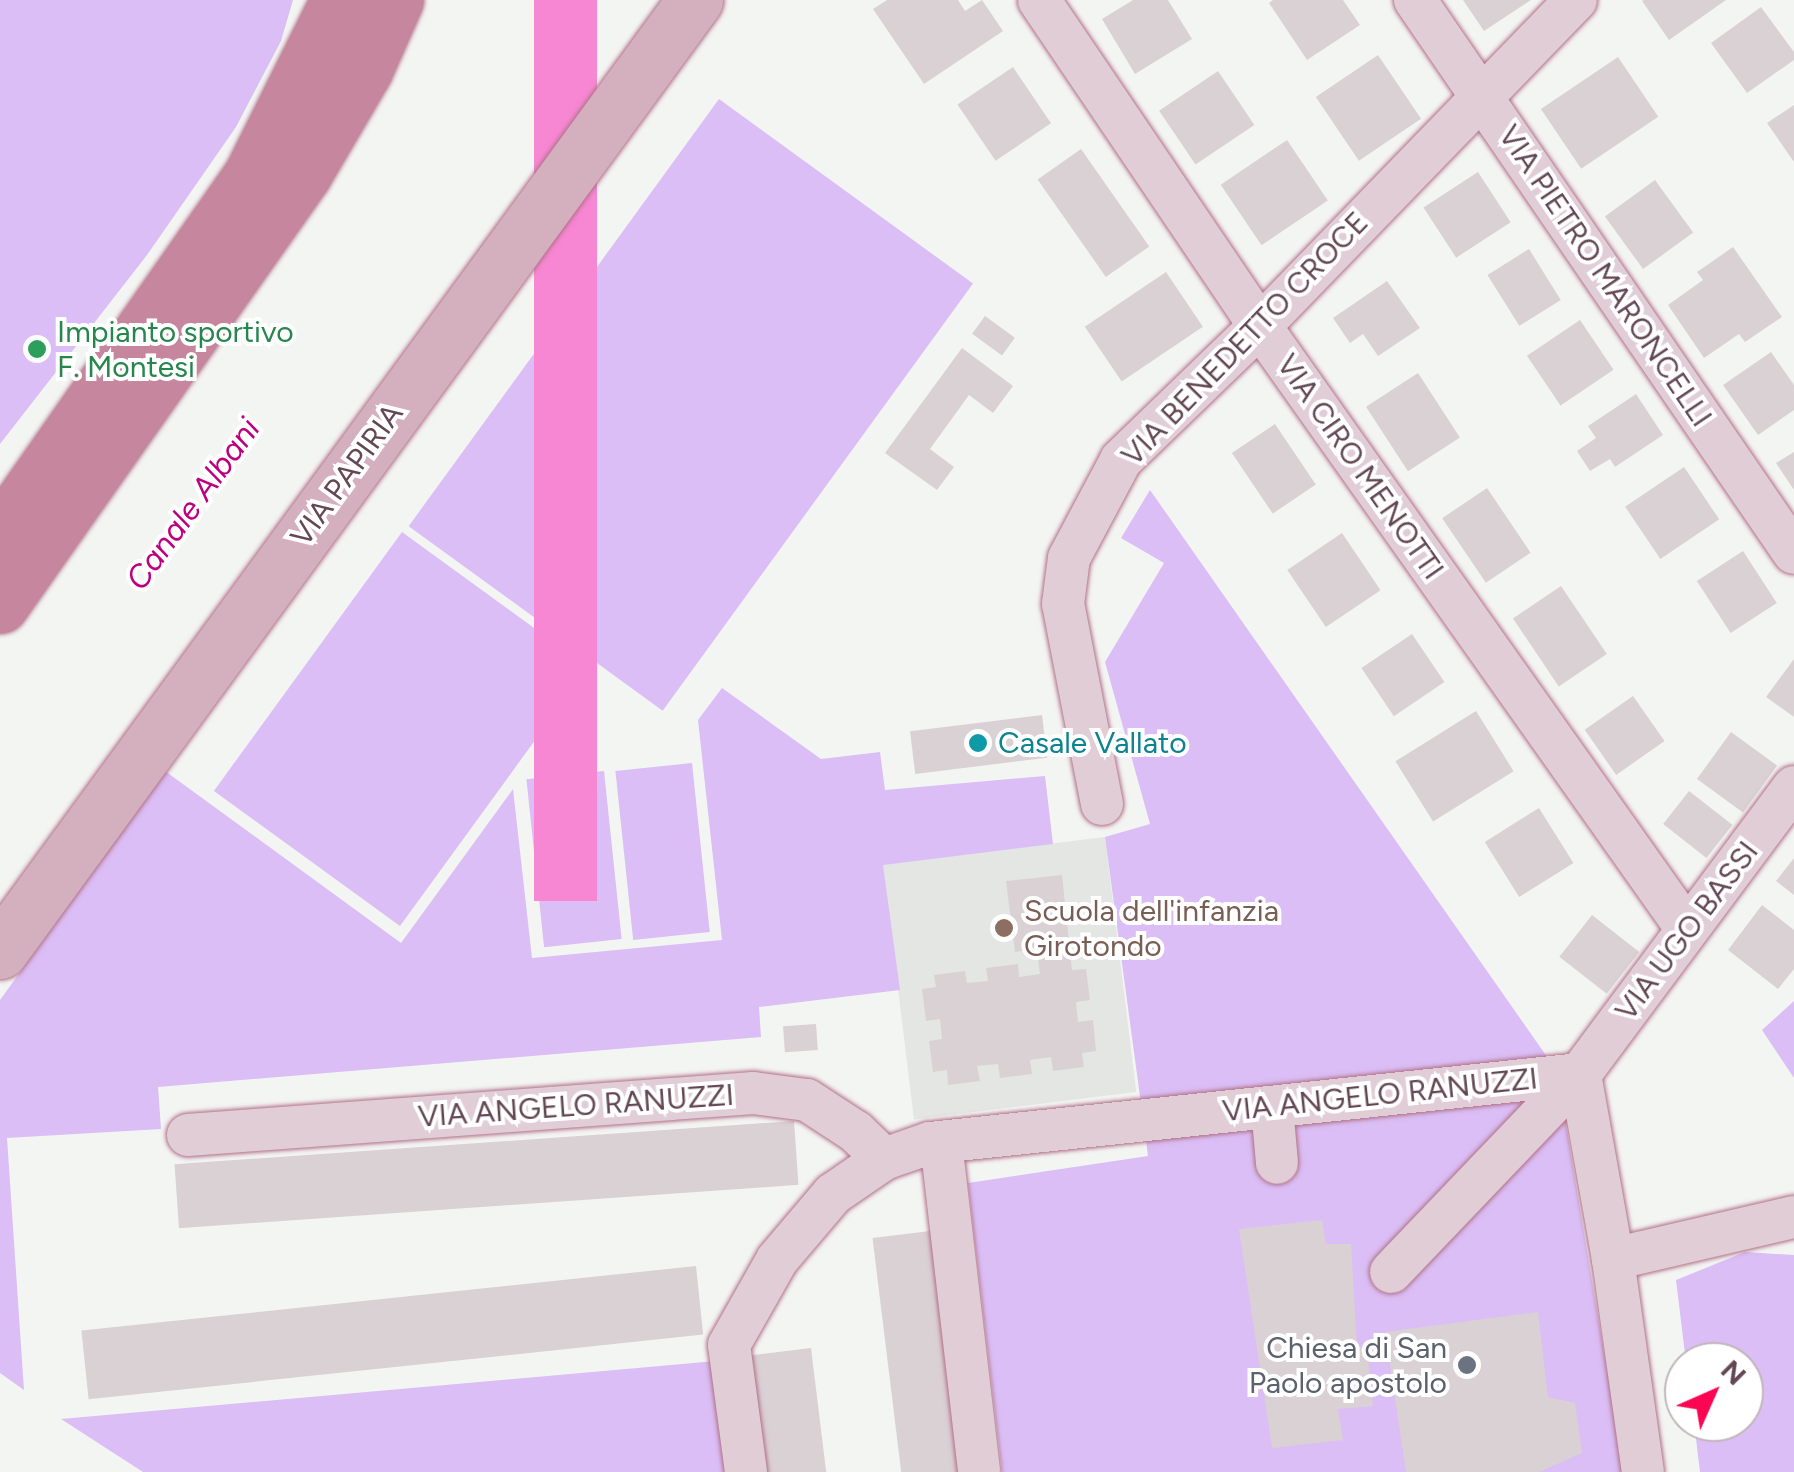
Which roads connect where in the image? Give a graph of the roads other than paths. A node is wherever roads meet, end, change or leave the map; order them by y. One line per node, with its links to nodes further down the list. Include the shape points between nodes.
1 (338, 0): 9 (highway, via 251,177)
2 (395, 0): 11 (highway, via 364,70 303,174)
3 (695, 0): 15 (main road, VIA PAPIRIA)
4 (1039, 0): 8 (street, VIA CIRO MENOTTI)
5 (1416, 0): 7 (street, VIA PIETRO MARONCELLI)
6 (1576, 0): 7 (street, VIA BENEDETTO CROCE)
7 (1481, 96): 8 (street, VIA BENEDETTO CROCE); 10 (street, VIA PIETRO MARONCELLI)
8 (1260, 326): 13 (street, VIA BENEDETTO CROCE, via 1122,460 1070,558 1063,604); 14 (street, VIA CIRO MENOTTI)
9 (0, 536)
10 (1794, 553)
11 (0, 606)
12 (1794, 787): 14 (street, VIA UGO BASSI)
13 (1102, 804)
14 (1687, 930): 16 (street, VIA UGO BASSI)
15 (0, 950)
16 (1580, 1074): 17 (street, VIA ANGELO RANUZZI); 23 (street); 24 (street, VIA UGO BASSI)
17 (1272, 1107): 19 (street, VIA ANGELO RANUZZI); 21 (street)
18 (188, 1135): 20 (street, VIA ANGELO RANUZZI, via 753,1092 807,1100)
19 (941, 1142): 20 (street, VIA ANGELO RANUZZI); 26 (street)
20 (884, 1159): 25 (street, via 832,1194 776,1260 730,1345)
21 (1276, 1163)
22 (1792, 1220): 23 (street)
23 (1613, 1259): 27 (street)
24 (1391, 1272)
25 (746, 1472)
26 (979, 1472)
27 (1643, 1472)

